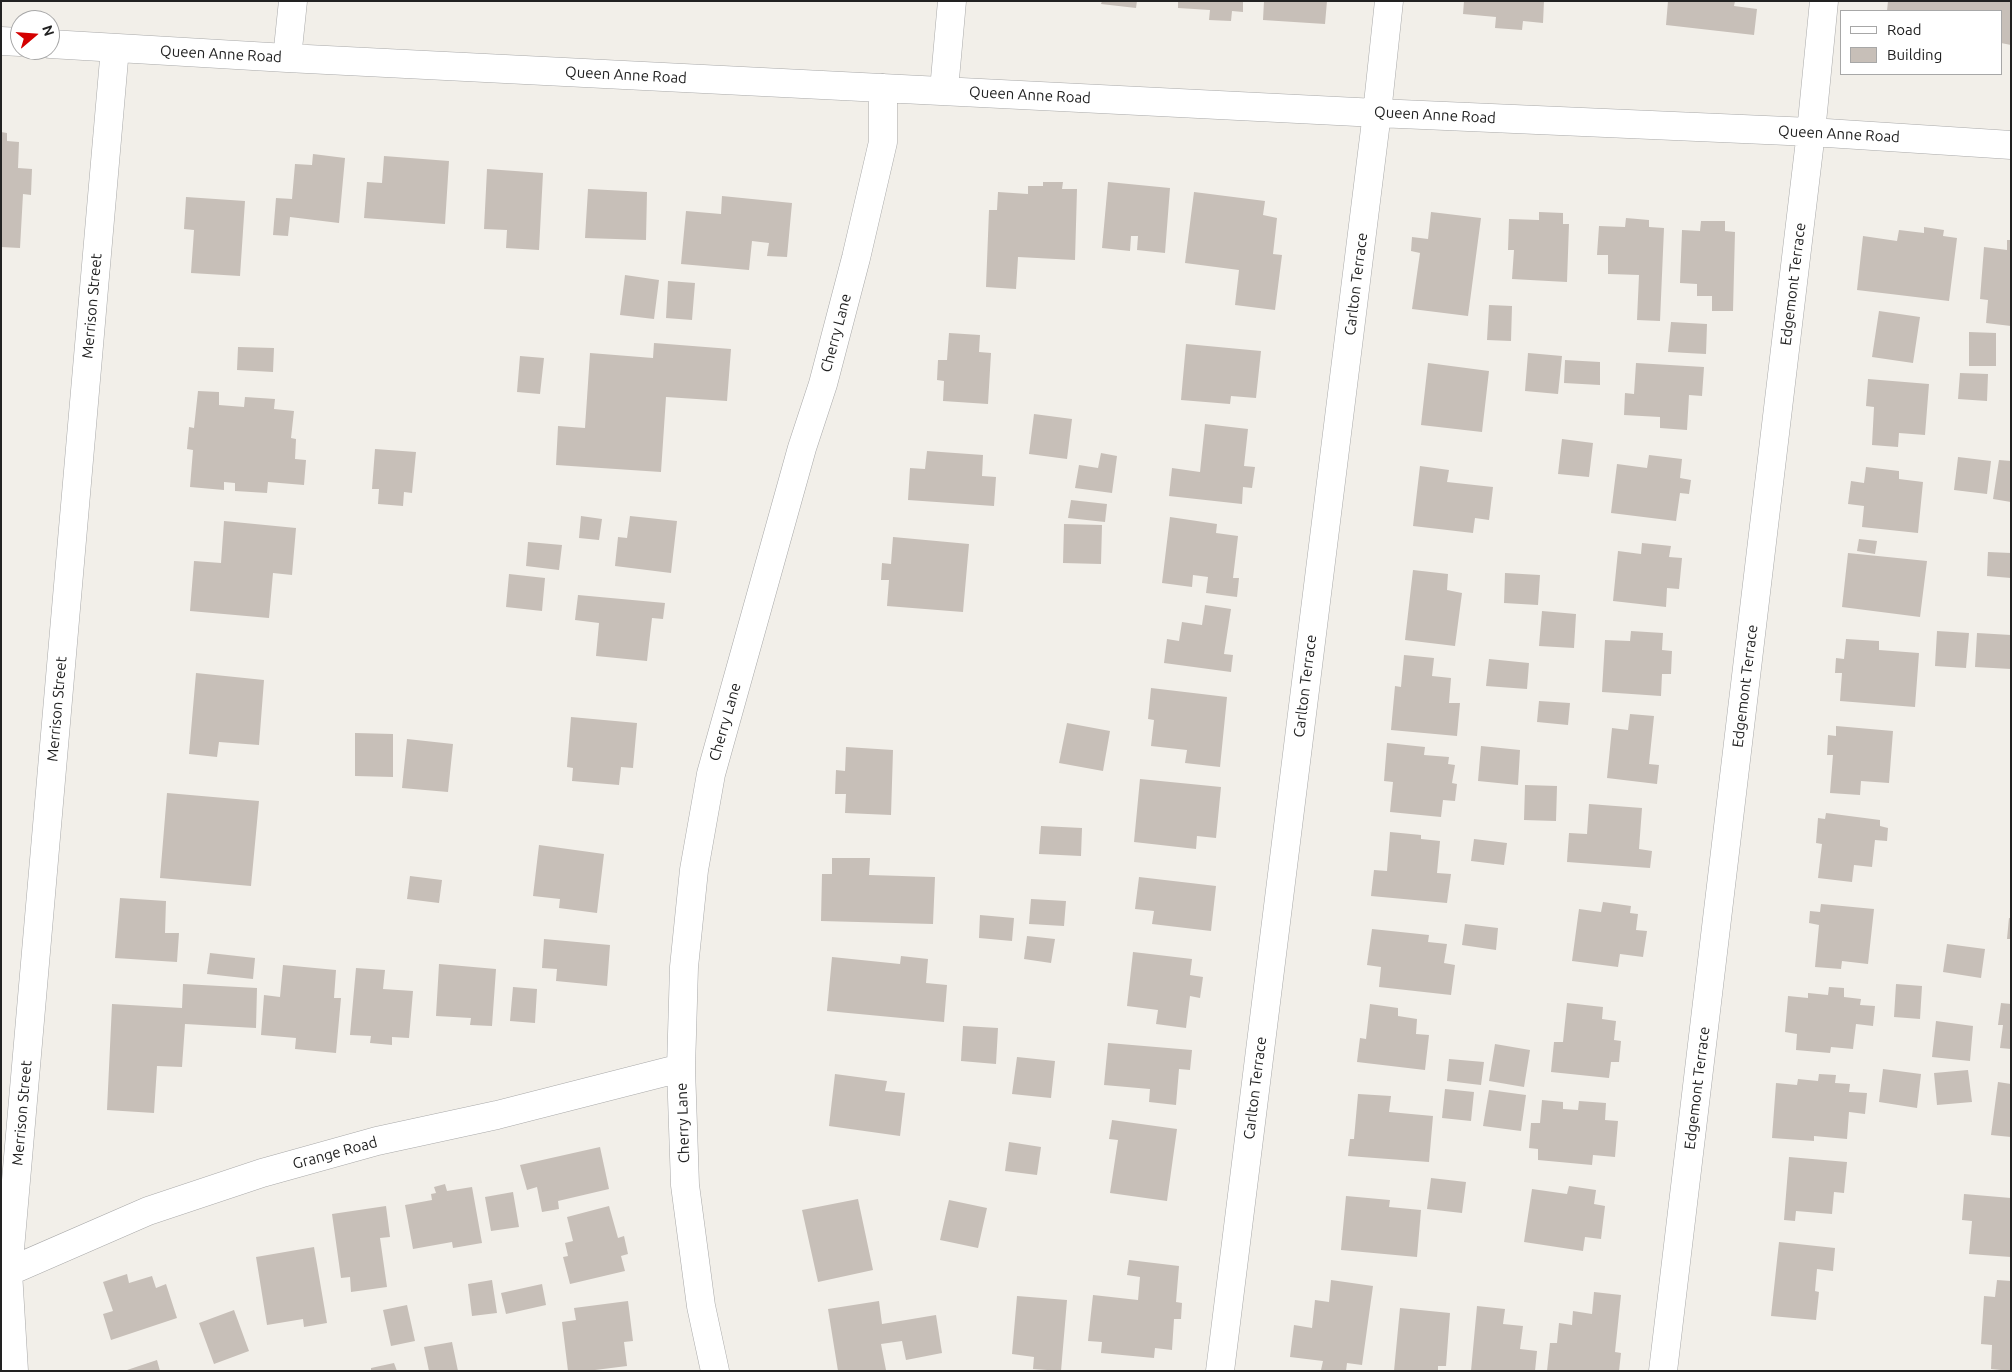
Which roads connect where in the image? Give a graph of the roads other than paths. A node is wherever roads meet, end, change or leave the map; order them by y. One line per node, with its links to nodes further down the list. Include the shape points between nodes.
1 (293, 1): 7 (street)
2 (952, 1): 9 (street)
3 (1389, 1): 10 (street, Carlton Terrace)
4 (1824, 1): 11 (street, Edgemont Terrace)
5 (60, 45): 6 (street, Queen Anne Road)
6 (115, 48): 7 (street, Queen Anne Road); 14 (street, Merrison Street)
7 (287, 58): 8 (street, Queen Anne Road)
8 (883, 88): 9 (street, Queen Anne Road); 13 (street, Cherry Lane, via 883,142 856,258 711,774 694,870 684,966)
9 (944, 90): 10 (street, Queen Anne Road)
10 (1377, 113): 11 (street, Queen Anne Road); 17 (street, Carlton Terrace)
11 (1811, 132): 12 (street, Queen Anne Road); 18 (street, Edgemont Terrace)
12 (2011, 145)
13 (681, 1068): 14 (street, Grange Road, via 377,1141 262,1173 148,1211); 16 (street, Cherry Lane, via 685,1185 701,1306)
14 (5, 1273): 15 (street, Merrison Street)
15 (14, 1371)
16 (715, 1371)
17 (1220, 1371)
18 (1664, 1371)

